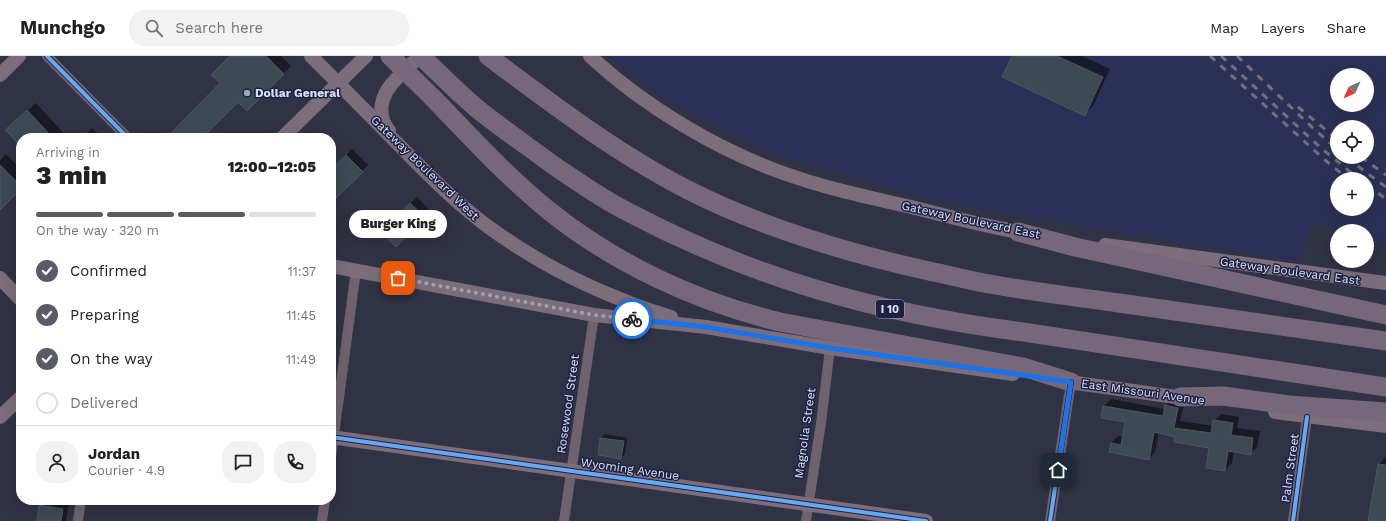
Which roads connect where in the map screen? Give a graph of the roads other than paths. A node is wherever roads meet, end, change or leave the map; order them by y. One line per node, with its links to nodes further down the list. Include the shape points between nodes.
1 (20, 56): 9 (main road)
2 (47, 56): 11 (street)
3 (311, 56): 10 (main road, Gateway Boulevard West)
4 (366, 56): 10 (main road)
5 (390, 56): 25 (highway, bridge, via 496,163 549,211 587,238 675,287 747,314 780,322 1022,367)
6 (421, 56): 13 (main road, via 390,86 382,100 383,120); 26 (highway, I 10, via 479,110 578,182 628,213 695,245 804,287 863,303 966,324)
7 (488, 56): 23 (highway, via 604,141 670,180 735,211 840,249 988,284)
8 (590, 56): 14 (main road, Gateway Boulevard East, via 648,102 684,125 721,146 786,174 836,190)
9 (0, 75)
10 (337, 83): 12 (main road); 13 (main road, Gateway Boulevard West)
11 (123, 133)
12 (287, 133)
13 (391, 137): 22 (main road, Gateway Boulevard West, via 465,209 546,264 630,304)
14 (1018, 232): 18 (main road, Gateway Boulevard East, via 1154,253); 21 (highway, via 1075,247)
15 (336, 267): 16 (main road, East Missouri Avenue)
16 (356, 270): 20 (main road, East Missouri Avenue); 29 (street)
17 (0, 278): 19 (main road)
18 (1386, 283)
19 (16, 295)
20 (594, 315): 22 (main road, East Missouri Avenue); 35 (street, Rosewood Street)
21 (1386, 315)
22 (706, 327): 24 (main road, East Missouri Avenue)
23 (1386, 341)
24 (830, 348): 25 (main road, East Missouri Avenue); 36 (street, Magnolia Street)
25 (1071, 382): 27 (main road, East Missouri Avenue); 44 (street)
26 (1386, 387)
27 (1180, 397): 30 (highway, via 1223,396 1289,405); 31 (main road, East Missouri Avenue)
28 (16, 403): 32 (main road)
29 (336, 409)
30 (1386, 412)
31 (1307, 417): 33 (main road, East Missouri Avenue); 45 (street, Palm Street)
32 (0, 418)
33 (1386, 426)
34 (336, 438): 35 (main road, Wyoming Avenue)
35 (571, 471): 36 (main road, Wyoming Avenue); 41 (street, Rosewood Street)
36 (808, 504): 42 (street, Magnolia Street); 43 (main road, Wyoming Avenue)
37 (80, 505): 39 (street)
38 (324, 505): 40 (street)
39 (78, 521)
40 (322, 521)
41 (564, 521)
42 (806, 521)
43 (926, 521)
44 (1050, 521)
45 (1293, 521)

